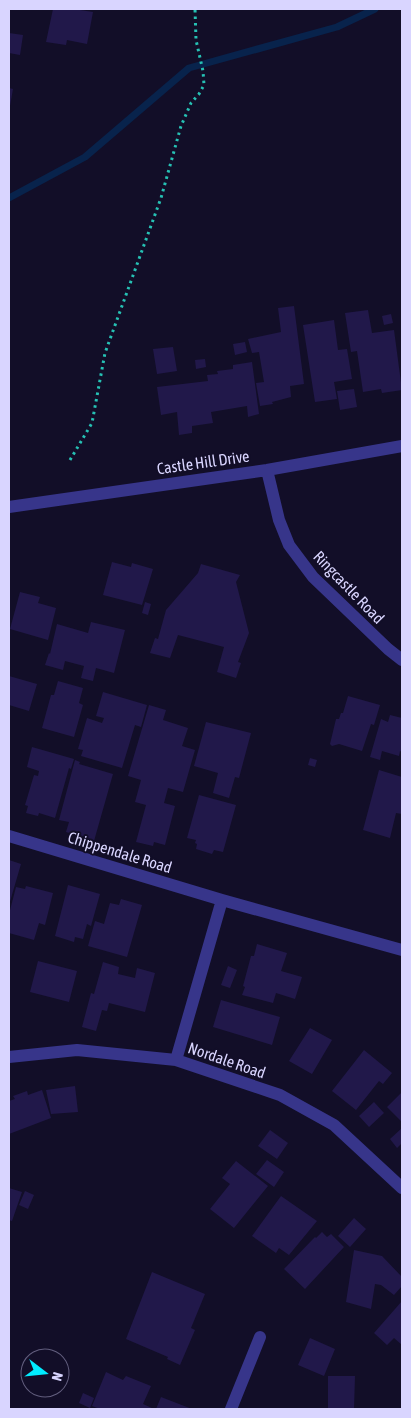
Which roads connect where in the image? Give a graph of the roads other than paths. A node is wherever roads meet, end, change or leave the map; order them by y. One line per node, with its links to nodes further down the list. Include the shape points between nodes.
1 (402, 446): 2 (street, Castle Hill Drive)
2 (267, 470): 3 (street, Castle Hill Drive); 4 (street, Ringcastle Road, via 290,545 313,577)
3 (9, 507)
4 (402, 660)
5 (9, 836): 6 (street, Chippendale Road)
6 (222, 900): 7 (street, Chippendale Road); 9 (street)
7 (402, 950)
8 (9, 1057): 9 (street, Nordale Road, via 78,1050)
9 (176, 1060): 10 (street, Nordale Road, via 280,1095 334,1125)
10 (402, 1188)
11 (260, 1337): 12 (street)
12 (231, 1409)

